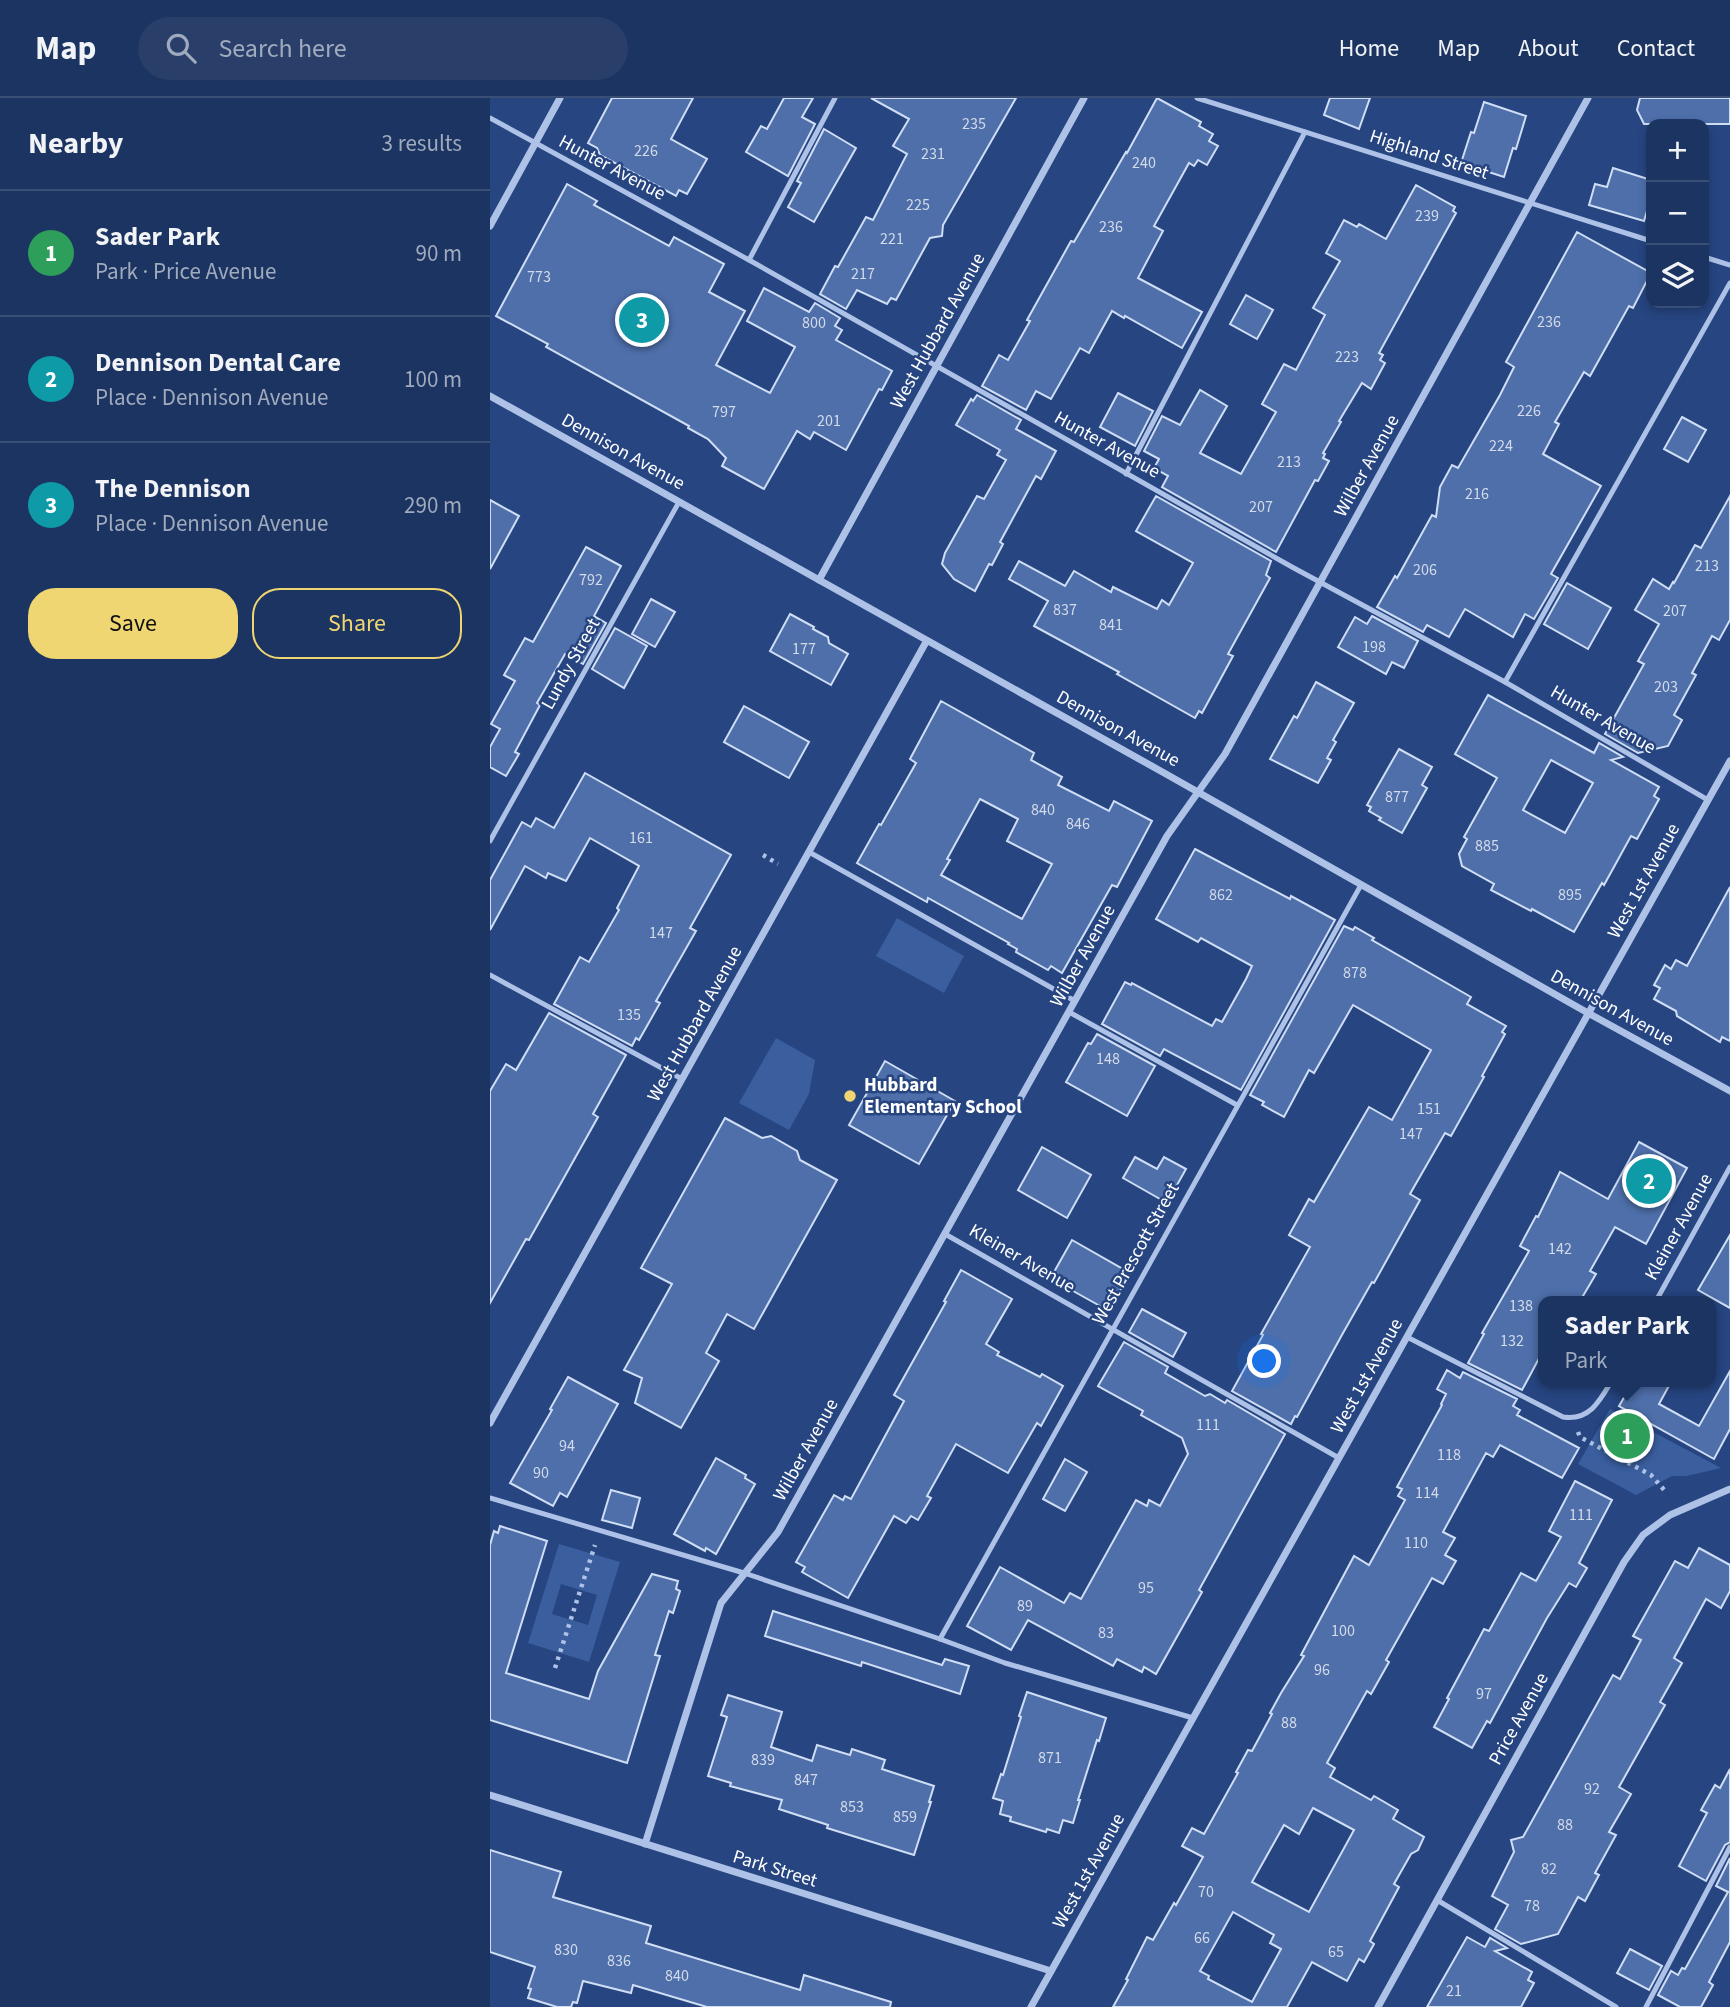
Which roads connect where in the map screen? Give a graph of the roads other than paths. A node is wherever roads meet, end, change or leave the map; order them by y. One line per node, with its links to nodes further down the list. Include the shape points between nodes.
1 (560, 98): 8 (street)
2 (835, 98): 13 (lane)
3 (1084, 98): 16 (street, West Hubbard Avenue)
4 (1197, 98): 7 (lane, Highland Street)
5 (1588, 98): 9 (street, Wilber Avenue)
6 (490, 118): 8 (lane, Hunter Avenue)
7 (1304, 132): 9 (lane, Highland Street); 18 (lane)
8 (535, 144): 10 (street); 13 (lane, Hunter Avenue)
9 (1530, 203): 11 (lane, Highland Street); 21 (street, Wilber Avenue)
10 (490, 226)
11 (1646, 239)
12 (1709, 259): 14 (lane)
13 (749, 260): 16 (lane, Hunter Avenue)
14 (1730, 265)
15 (1730, 283): 23 (lane)
16 (936, 366): 18 (lane, Hunter Avenue); 20 (street, West Hubbard Avenue)
17 (490, 396): 19 (street, Dennison Avenue)
18 (1126, 474): 21 (lane, Hunter Avenue)
19 (679, 502): 20 (street, Dennison Avenue); 27 (lane, Lundy Street)
20 (819, 580): 22 (street, Dennison Avenue)
21 (1321, 583): 23 (lane, Hunter Avenue); 25 (street, Wilber Avenue, via 1225,754)
22 (926, 642): 25 (street, Dennison Avenue); 28 (street, West Hubbard Avenue)
23 (1505, 682): 26 (lane, Hunter Avenue)
24 (1730, 761): 26 (street, West 1st Avenue)
25 (1198, 792): 29 (street, Dennison Avenue); 31 (street, Wilber Avenue, via 1167,836)
26 (1708, 800): 33 (street, West 1st Avenue)
27 (490, 841)
28 (809, 852): 31 (lane); 34 (street, West Hubbard Avenue)
29 (1361, 885): 33 (street, Dennison Avenue); 36 (lane, West Prescott Street)
30 (490, 975): 34 (lane)
31 (1075, 1002): 32 (street, Wilber Avenue)
32 (1069, 1012): 36 (lane); 38 (street, Wilber Avenue)
33 (1587, 1013): 35 (street, Dennison Avenue); 41 (street, West 1st Avenue)
34 (682, 1079): 43 (street, West Hubbard Avenue)
35 (1730, 1091)
36 (1237, 1105): 40 (lane, West Prescott Street)
37 (1730, 1167): 39 (lane, Kleiner Avenue)
38 (945, 1234): 40 (lane, Kleiner Avenue); 47 (street, Wilber Avenue, via 778,1532)
39 (1659, 1296)
40 (1112, 1328): 44 (lane, Kleiner Avenue); 48 (lane, West Prescott Street)
41 (1407, 1337): 42 (lane, via 1553,1413 1573,1418 1594,1409); 44 (street, West 1st Avenue)
42 (1608, 1387)
43 (490, 1423)
44 (1339, 1458): 49 (street, West 1st Avenue)
45 (1730, 1489): 53 (street, Price Avenue, via 1670,1515 1643,1535)
46 (490, 1498): 47 (lane)
47 (744, 1573): 48 (lane); 51 (street, Wilber Avenue, via 721,1603)
48 (940, 1639): 49 (lane, via 1005,1663)
49 (1194, 1718): 54 (street, West 1st Avenue)
50 (490, 1795): 51 (street, Park Street)
51 (645, 1844): 54 (street, Park Street)
52 (1730, 1847): 58 (lane)
53 (1437, 1900): 56 (street, Price Avenue); 57 (lane)
54 (1051, 1971): 55 (street, West 1st Avenue)
55 (1031, 2007)
56 (1378, 2007)
57 (1616, 2007)
58 (1646, 2007)

